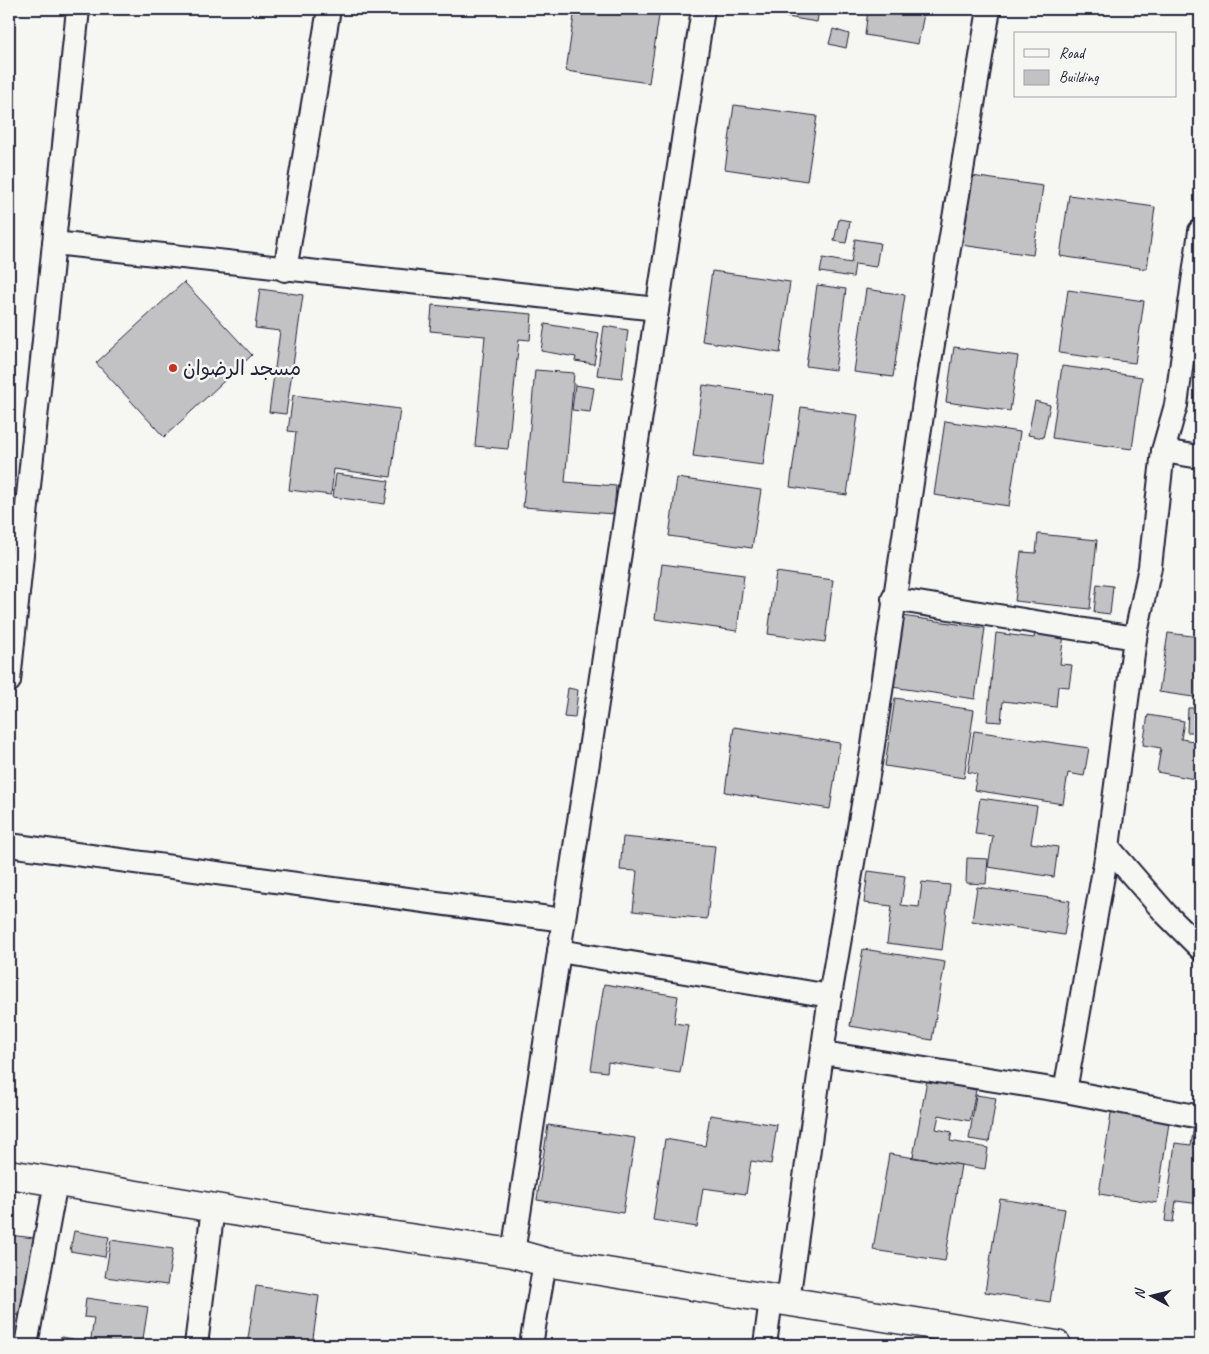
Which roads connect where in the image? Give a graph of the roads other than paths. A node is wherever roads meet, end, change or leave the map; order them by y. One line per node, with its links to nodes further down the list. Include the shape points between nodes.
1 (78, 9): 6 (street)
2 (329, 9): 7 (street)
3 (703, 9): 8 (street)
4 (989, 9): 12 (street)
5 (1200, 231): 9 (street, via 1177,396)
6 (54, 243): 7 (street); 11 (street)
7 (285, 270): 8 (street)
8 (657, 309): 17 (street)
9 (1163, 451): 10 (street); 13 (street, via 1150,567)
10 (1200, 457)
11 (18, 495): 14 (street)
12 (893, 599): 13 (street); 20 (street, via 872,752)
13 (1135, 638): 16 (street)
14 (9, 681)
15 (9, 845): 17 (street)
16 (1108, 847): 18 (street); 22 (street)
17 (564, 920): 19 (street)
18 (1200, 948)
19 (559, 951): 20 (street); 27 (street)
20 (830, 996): 21 (street)
21 (823, 1053): 22 (street); 29 (street)
22 (1066, 1091): 23 (street)
23 (1200, 1117)
24 (9, 1174): 25 (street)
25 (56, 1182): 26 (street); 30 (street)
26 (214, 1208): 27 (street); 31 (street)
27 (513, 1253): 28 (street)
28 (545, 1262): 29 (street); 32 (street)
29 (780, 1300): 33 (street); 34 (street)
30 (26, 1345)
31 (196, 1345)
32 (530, 1345)
33 (765, 1345)
34 (1057, 1345)

